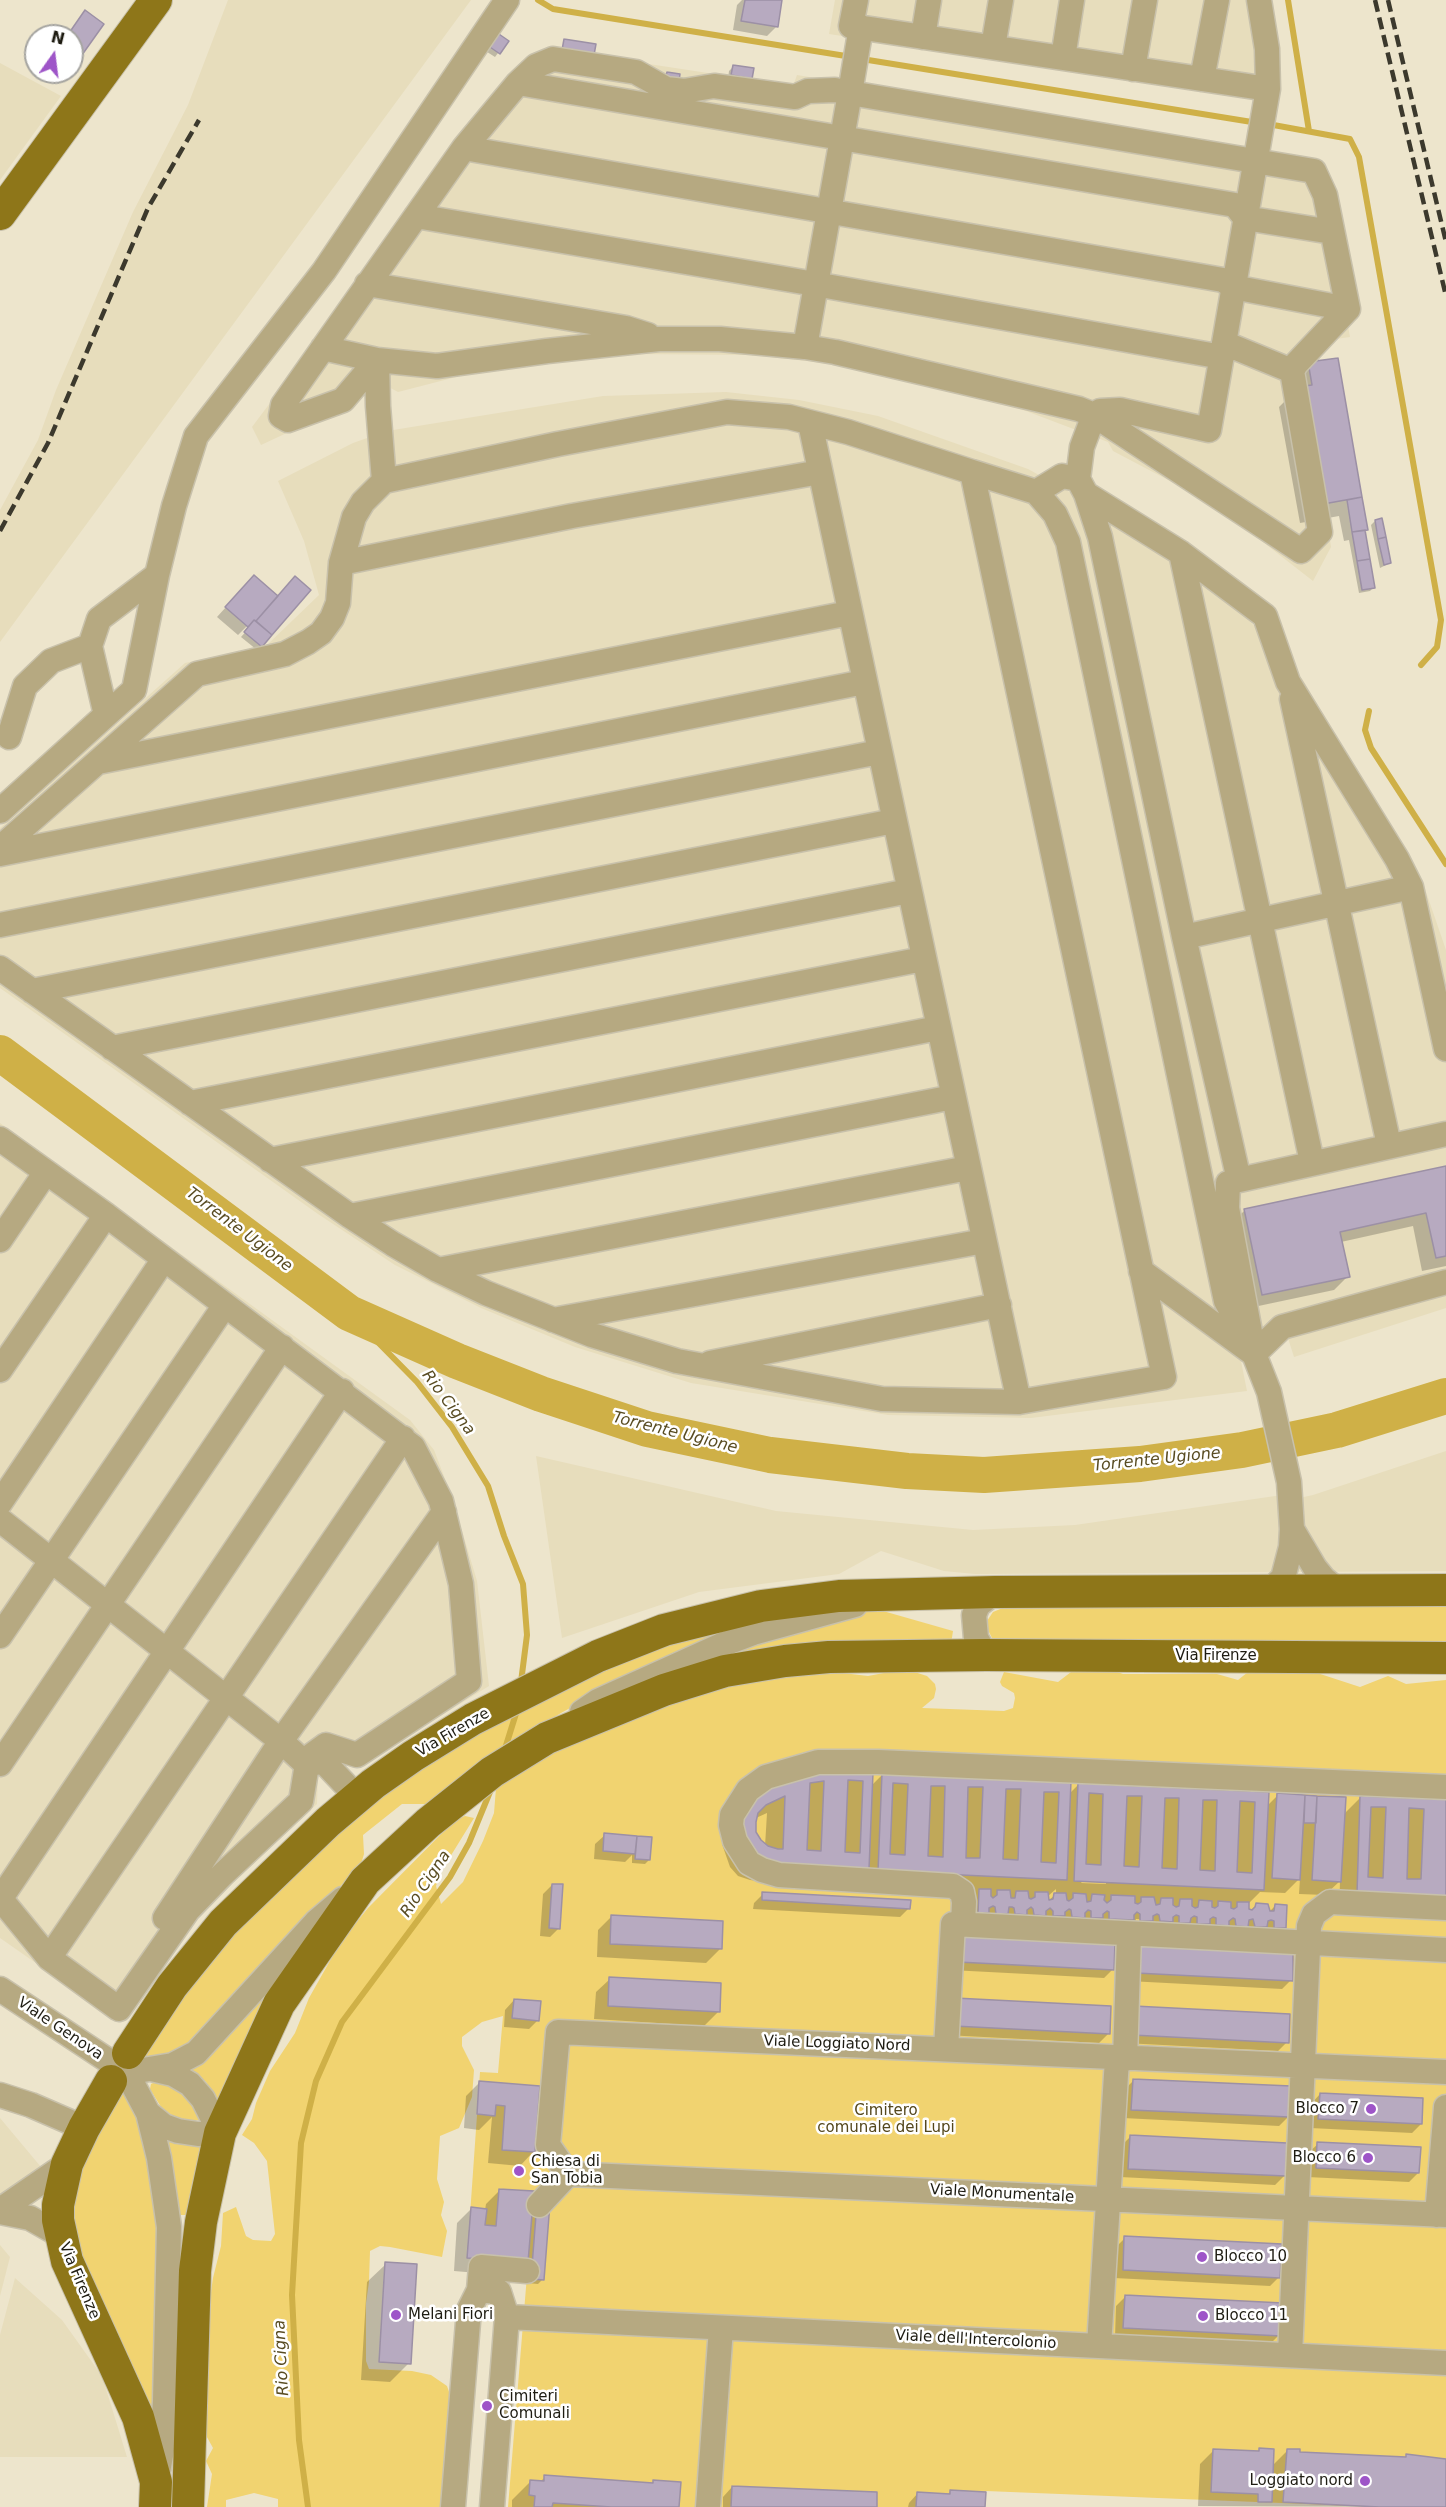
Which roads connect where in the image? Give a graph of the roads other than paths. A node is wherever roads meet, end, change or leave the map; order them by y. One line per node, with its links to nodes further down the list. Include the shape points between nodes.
1 (156, 0): 23 (main road)
2 (856, 0): 10 (street, via 851,26)
3 (929, 0): 11 (street)
4 (1001, 0): 12 (street)
5 (1072, 0): 13 (street)
6 (1144, 0): 14 (street)
7 (1217, 0): 15 (street)
8 (1259, 0): 18 (street, via 1267,49)
9 (506, 1): 46 (street, via 324,271 196,436)
10 (860, 36): 11 (street); 17 (street)
11 (923, 37): 12 (street)
12 (993, 47): 13 (street)
13 (1063, 58): 14 (street)
14 (1133, 69): 15 (street)
15 (1202, 79): 18 (street)
16 (518, 83): 17 (street, via 536,66 553,59 636,72 666,88 684,91 714,86 795,97 808,91); 19 (street); 20 (street)
17 (851, 85): 19 (street); 21 (street)
18 (1267, 92): 21 (street)
19 (841, 137): 22 (street); 25 (street, via 1235,205)
20 (464, 148): 22 (street); 24 (street)
21 (1257, 153): 25 (street); 26 (street, via 1314,171 1325,195)
22 (828, 211): 28 (street); 29 (street, via 1223,280)
23 (0, 214)
24 (416, 216): 27 (street); 28 (street)
25 (1245, 218): 26 (street); 29 (street)
26 (1332, 232): 30 (street)
27 (367, 284): 31 (street, via 626,328); 33 (street)
28 (815, 284): 32 (street); 34 (street)
29 (1233, 287): 30 (street); 34 (street)
30 (1348, 309): 36 (street)
31 (659, 339): 32 (street, via 720,339); 35 (street, via 437,366)
32 (805, 347): 37 (street, via 870,359)
33 (323, 348): 35 (street); 35 (street, via 283,405 281,416 288,420 343,400)
34 (1223, 350): 36 (street); 37 (street, via 1209,430 1120,410)
35 (377, 360): 41 (street)
36 (1292, 371): 37 (street, via 1320,532 1301,551)
37 (1094, 415): 42 (street, via 1082,447)
38 (810, 423): 39 (street); 40 (street); 41 (street, via 767,414 713,413)
39 (820, 472): 45 (street, via 572,516); 47 (street)
40 (972, 472): 43 (street); 87 (street)
41 (384, 481): 45 (street, via 358,509)
42 (1082, 487): 43 (street, via 1062,476); 44 (street); 64 (street, via 1100,537)
43 (1036, 492): 93 (street, via 1055,514 1068,542 1226,1301)
44 (1181, 553): 50 (street, via 1265,616); 62 (street)
45 (341, 563): 54 (street, via 338,603 321,633 285,654 197,674)
46 (157, 575): 48 (street, via 99,619); 51 (street, via 134,690)
47 (849, 612): 49 (street); 54 (street)
48 (90, 646): 51 (street); 52 (street, via 51,661 25,686)
49 (864, 682): 53 (street); 58 (street)
50 (1288, 682): 59 (street, via 1398,859); 61 (street)
51 (106, 715): 55 (street)
52 (9, 737)
53 (879, 752): 56 (street); 63 (street)
54 (96, 762): 57 (street)
55 (0, 811)
56 (894, 821): 60 (street); 67 (street)
57 (0, 848)
58 (0, 854)
59 (1411, 887): 61 (street); 70 (street)
60 (909, 891): 65 (street); 69 (street)
61 (1336, 903): 62 (street); 75 (street)
62 (1258, 921): 64 (street); 77 (street)
63 (0, 925)
64 (1184, 937): 80 (street)
65 (923, 959): 68 (street); 72 (street)
66 (0, 968): 67 (street)
67 (32, 991): 69 (street)
68 (938, 1028): 71 (street); 76 (street)
69 (112, 1048): 72 (street)
70 (1446, 1049)
71 (953, 1097): 78 (street); 82 (street)
72 (190, 1103): 76 (street)
73 (1446, 1134): 75 (street)
74 (0, 1139): 79 (street)
75 (1389, 1145): 77 (street)
76 (270, 1160): 82 (street)
77 (1312, 1162): 80 (street)
78 (968, 1168): 84 (street); 86 (street)
79 (46, 1172): 81 (street); 83 (street)
80 (1239, 1180): 93 (street, via 1228,1183 1227,1208)
81 (106, 1215): 85 (street); 95 (street)
82 (350, 1216): 86 (street)
83 (0, 1240)
84 (984, 1241): 90 (street); 91 (street)
85 (164, 1259): 89 (street); 99 (street)
86 (438, 1270): 91 (street)
87 (1141, 1271): 93 (street); 97 (street, via 1164,1377)
88 (1446, 1282): 93 (street, via 1282,1327)
89 (225, 1305): 92 (street); 103 (street)
90 (999, 1305): 94 (street); 97 (street)
91 (553, 1320): 94 (street, via 644,1352)
92 (282, 1347): 96 (street); 109 (street)
93 (1254, 1354): 102 (street, via 1269,1392 1289,1482)
94 (696, 1365): 97 (street, via 882,1399)
95 (0, 1370)
96 (342, 1391): 98 (street); 111 (street)
97 (1019, 1402)
98 (403, 1438): 100 (street, via 413,1447); 114 (street)
99 (0, 1503)
100 (444, 1512): 115 (street); 118 (street, via 461,1584 469,1681 357,1755 326,1745 308,1758)
101 (0, 1520): 103 (street)
102 (1292, 1529): 106 (street, via 1315,1568); 107 (street, via 1283,1578)
103 (51, 1560): 109 (street); 110 (street)
104 (1446, 1590): 106 (main road, Via Firenze)
105 (995, 1592): 107 (main road, Via Firenze); 108 (main road, Via Firenze); 112 (street, via 978,1605 974,1615 976,1638)
106 (1340, 1592): 107 (main road, Via Firenze)
107 (1268, 1593)
108 (886, 1595): 116 (street, Via Firenze, via 715,1647 598,1701); 120 (main road, Via Firenze, via 810,1599 733,1611 664,1630 598,1656 499,1706 438,1740)
109 (108, 1605): 111 (street); 117 (street)
110 (0, 1636)
111 (167, 1652): 114 (street); 122 (street)
112 (986, 1655): 113 (main road, Via Firenze); 116 (main road, Via Firenze, via 829,1657 749,1666 663,1690)
113 (1446, 1658)
114 (226, 1698): 115 (street); 128 (street)
115 (281, 1741): 118 (street); 130 (street)
116 (537, 1743): 121 (main road, Via Firenze, via 492,1772 428,1823)
117 (0, 1764)
118 (307, 1765): 120 (street, via 323,1761); 130 (street, via 301,1801 189,1910 119,2009)
119 (1446, 1787): 124 (street, via 818,1762 766,1777 748,1790 732,1815 735,1841 749,1863 762,1870 779,1875 953,1886 962,1892)
120 (357, 1797): 134 (main road, Via Firenze, via 223,1923 171,1986)
121 (365, 1881): 134 (street, Via Firenze, via 316,1922 202,2048 173,2065); 140 (main road, Via Firenze, via 282,1998)
122 (0, 1898): 128 (street)
123 (1446, 1908): 126 (street, via 1330,1902 1314,1914)
124 (963, 1925): 125 (street); 131 (street, via 953,1924)
125 (1129, 1935): 126 (street); 132 (street)
126 (1309, 1943): 127 (street); 133 (street)
127 (1446, 1950)
128 (49, 1958): 130 (street)
129 (0, 1989): 134 (street, Viale Genova)
130 (110, 2003)
131 (946, 2049): 132 (street, Viale Loggiato Nord); 142 (street, Viale Loggiato Nord, via 558,2032 549,2145)
132 (1121, 2059): 133 (street, Viale Loggiato Nord); 143 (street)
133 (1304, 2066): 135 (street, Viale Loggiato Nord); 145 (street)
134 (127, 2068): 138 (street, Via Firenze); 139 (main road, Via Firenze); 140 (street, via 173,2074 190,2084 203,2099)
135 (1446, 2072)
136 (0, 2095): 139 (street)
137 (1446, 2107): 147 (street)
138 (148, 2113): 140 (street, Via Firenze, via 178,2131); 156 (street, Via Firenze, via 169,2227 165,2401)
139 (84, 2128): 141 (main road, Via Firenze)
140 (220, 2133): 156 (main road, Via Firenze, via 201,2222)
141 (67, 2164): 146 (street); 148 (main road, Via Firenze, via 58,2205)
142 (568, 2174): 143 (street, Viale Monumentale); 144 (street)
143 (1107, 2199): 145 (street, Viale Monumentale); 153 (street)
144 (539, 2205)
145 (1297, 2208): 147 (street, Viale Monumentale); 154 (street)
146 (0, 2211): 148 (street, via 30,2218)
147 (1441, 2215)
148 (60, 2235): 159 (main road, Via Firenze, via 138,2417)
149 (527, 2271): 150 (street, via 481,2267)
150 (479, 2290): 151 (street, via 499,2292); 157 (street, via 469,2310)
151 (507, 2317): 152 (street, Viale dell'Intercolonio); 158 (street)
152 (721, 2328): 153 (street, Viale dell'Intercolonio); 163 (street)
153 (1099, 2346): 154 (street, Viale dell'Intercolonio)
154 (1290, 2355): 155 (street, Viale dell'Intercolonio)
155 (1446, 2363)
156 (175, 2450): 159 (street, Via Firenze); 160 (main road, Via Firenze)
157 (456, 2470): 158 (street); 161 (street)
158 (495, 2473): 162 (street)
159 (155, 2494)
160 (188, 2507)
161 (453, 2507)
162 (492, 2507)
163 (708, 2507)

